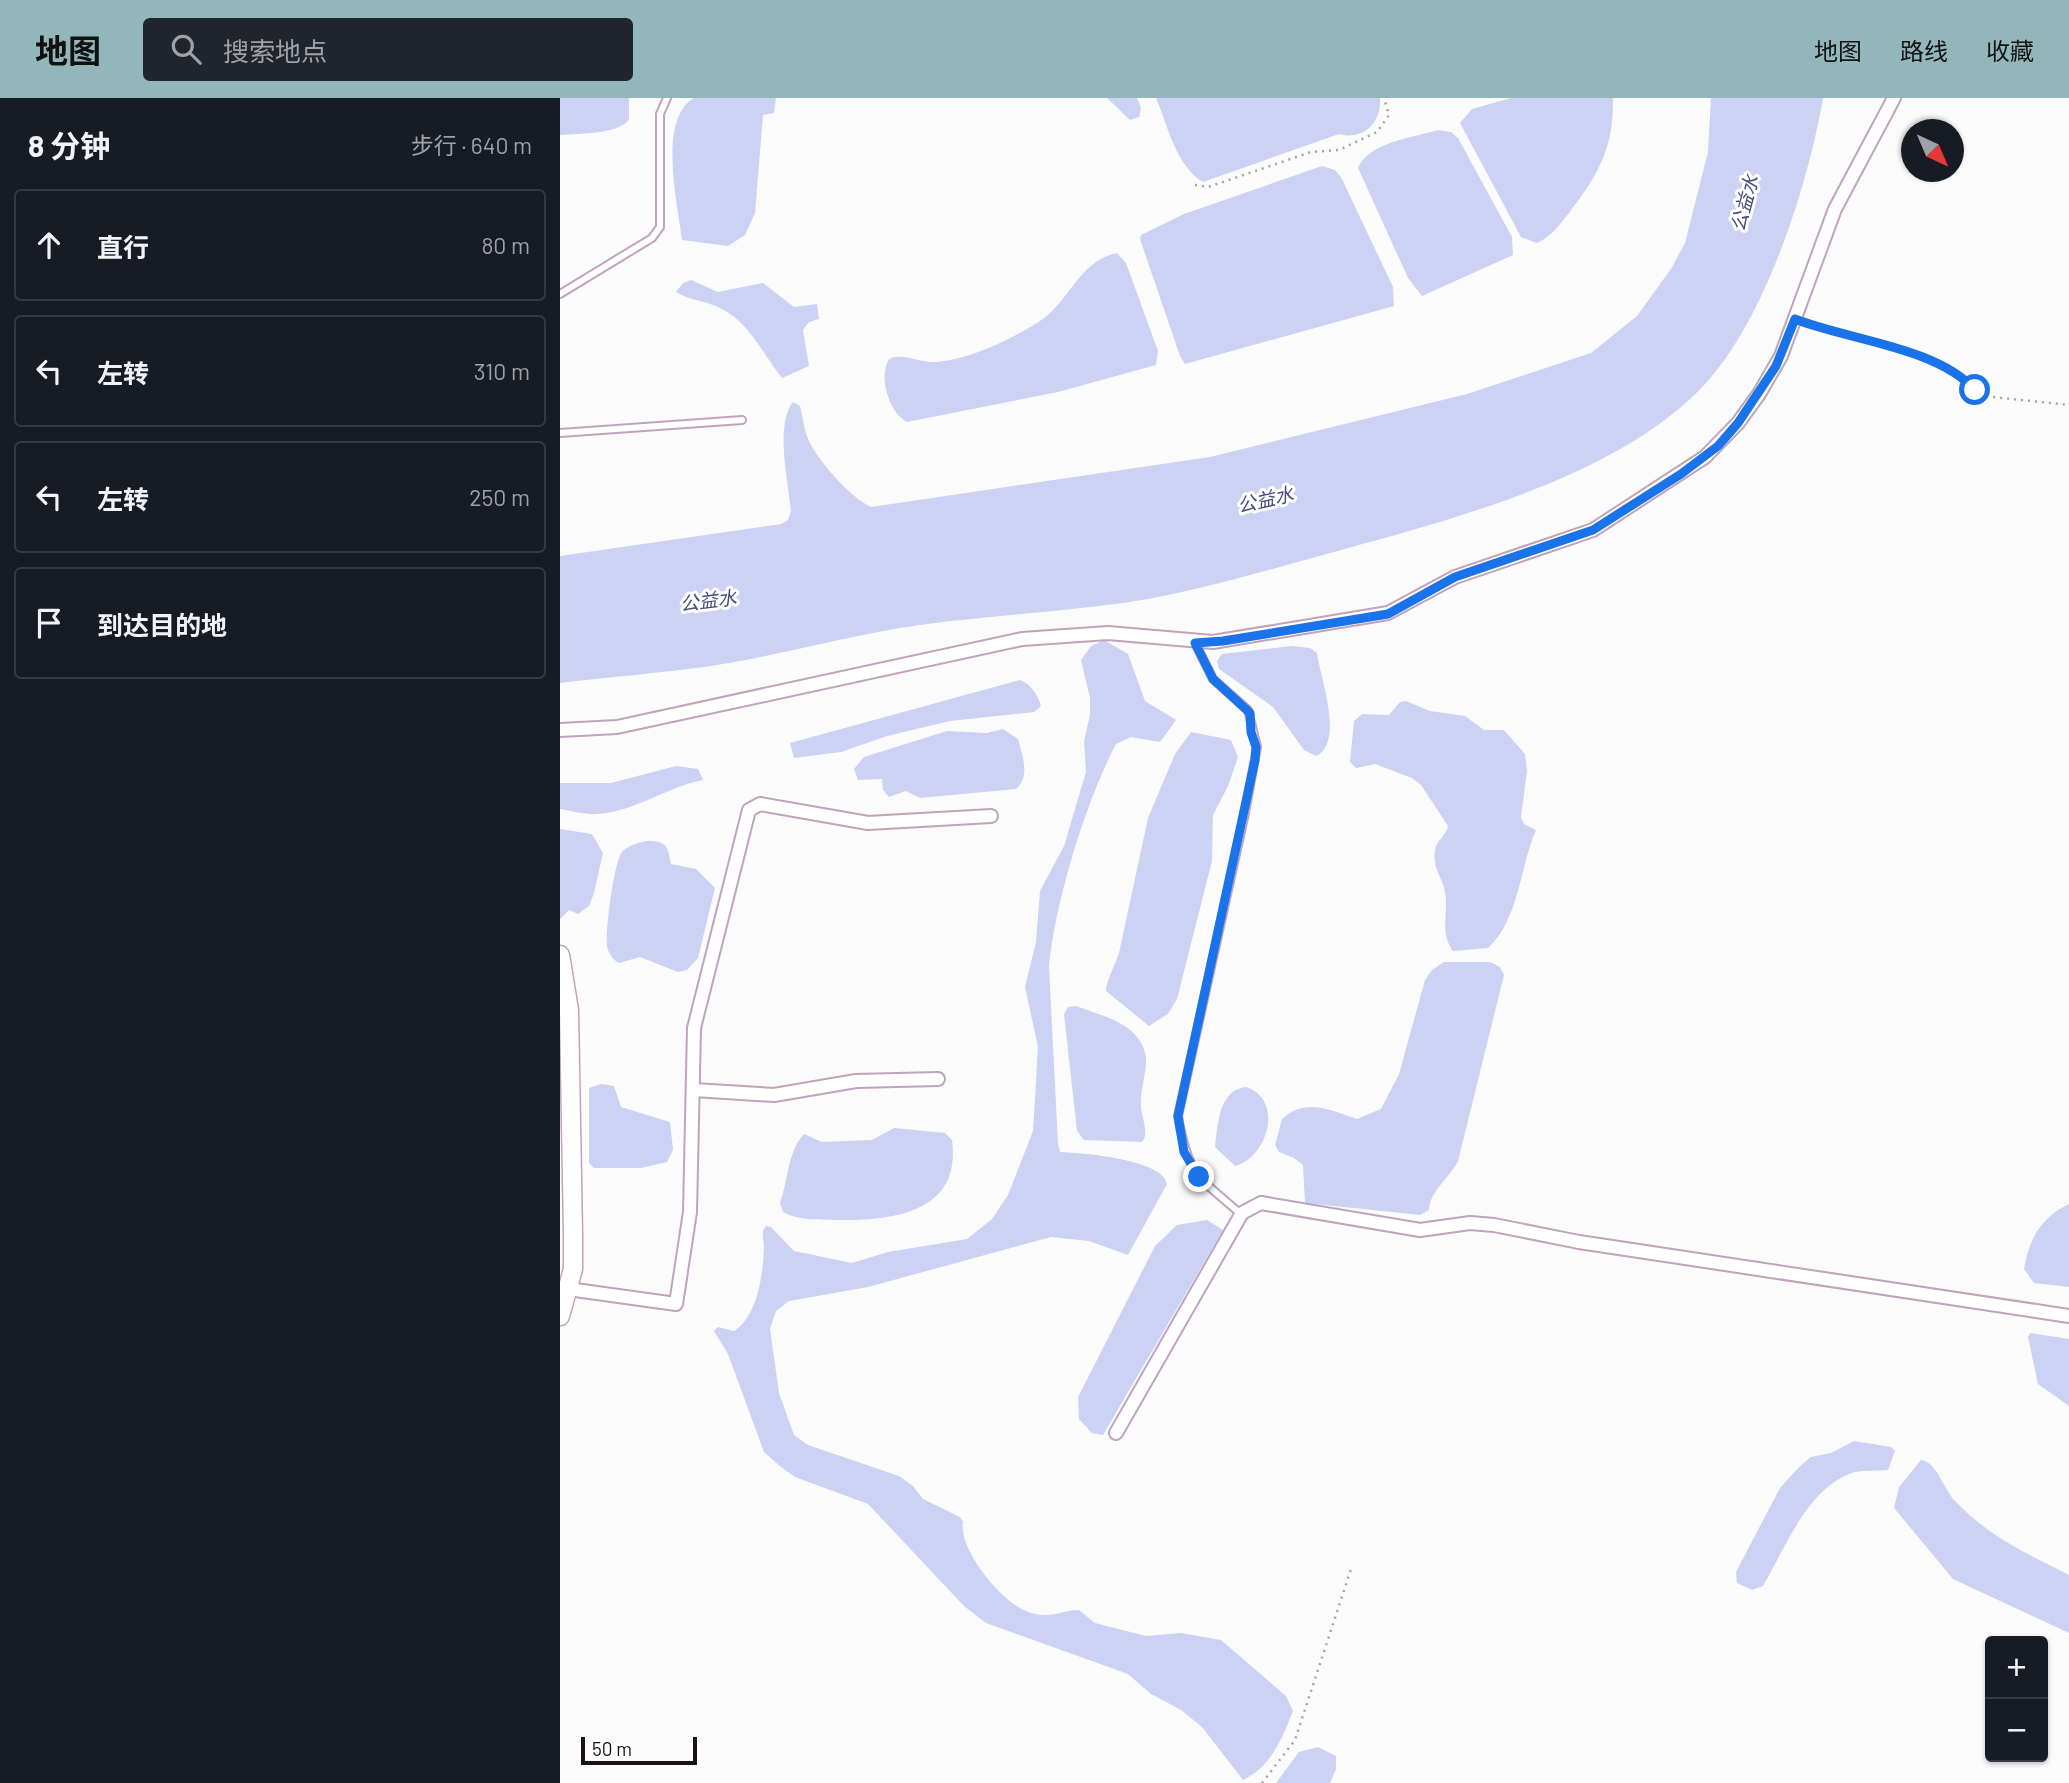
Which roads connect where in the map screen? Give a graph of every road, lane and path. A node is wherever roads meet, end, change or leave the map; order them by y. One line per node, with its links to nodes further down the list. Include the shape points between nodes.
1 (1384, 98): 4 (path, via 1389,115 1377,132 1339,150 1311,152 1208,187)
2 (1894, 98): 6 (street, via 1835,209)
3 (665, 99): 5 (lane, via 660,114 660,227 648,241)
4 (1195, 185)
5 (560, 294)
6 (1795, 319): 7 (path, via 1952,369 1984,396); 10 (street, via 1776,366 1718,446 1593,530 1455,577 1388,614)
7 (2069, 405)
8 (742, 420): 9 (lane)
9 (560, 433)
10 (1195, 643): 11 (street, via 1108,633 1033,637 617,727); 17 (lane, via 1213,679 1250,713 1256,747 1178,1116 1190,1164)
11 (560, 730)
12 (991, 816): 15 (street, via 868,823 760,804 752,807 745,818 694,1028)
13 (560, 955): 16 (street, via 569,1010)
14 (938, 1079): 15 (street, via 856,1082 774,1094)
15 (694, 1090): 18 (street, via 690,1212 676,1304)
16 (567, 1212): 18 (street, via 573,1269)
17 (1241, 1214): 20 (street, via 1261,1203 1420,1230 1469,1223 1494,1225 1579,1242); 21 (street)
18 (568, 1289): 19 (street)
19 (560, 1316)
20 (2069, 1316)
21 (1116, 1433)
22 (1353, 1566): 23 (path, via 1295,1740)
23 (1262, 1783)

